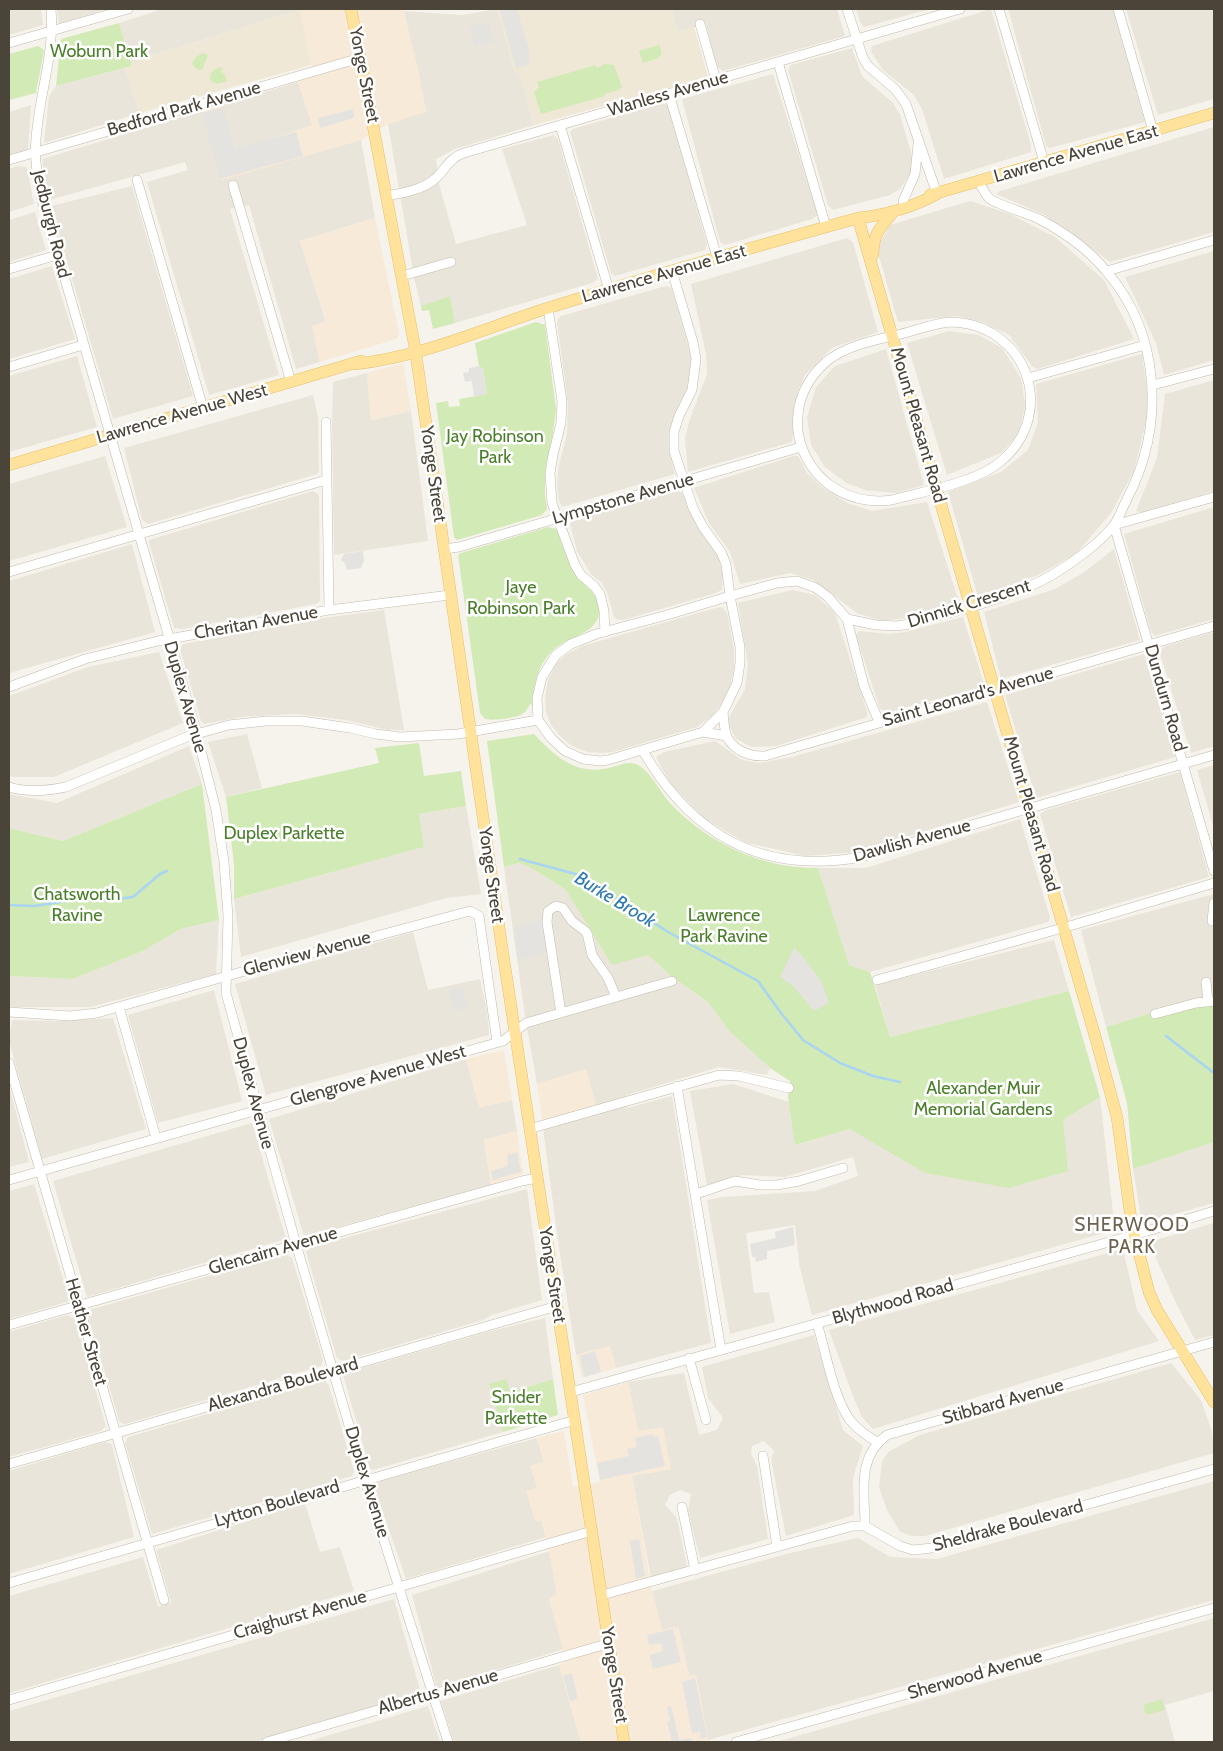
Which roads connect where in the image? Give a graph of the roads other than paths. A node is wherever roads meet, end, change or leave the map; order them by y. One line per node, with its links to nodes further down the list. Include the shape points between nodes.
1 (51, 9): 9 (street, Jedburgh Road)
2 (128, 9): 9 (street)
3 (351, 9): 12 (main road, Yonge Street)
4 (847, 9): 10 (street)
5 (960, 9): 10 (street, Wanless Avenue)
6 (999, 9): 22 (street)
7 (1118, 9): 18 (street)
8 (700, 24): 14 (street)
9 (52, 31): 11 (street); 20 (street, Jedburgh Road)
10 (855, 39): 13 (street, Wanless Avenue); 19 (street, via 868,66 906,104)
11 (9, 43)
12 (360, 58): 20 (street, Bedford Park Avenue); 27 (main road, Yonge Street)
13 (778, 62): 14 (street, Wanless Avenue); 31 (street)
14 (716, 80): 15 (street, Wanless Avenue)
15 (669, 94): 17 (street, Wanless Avenue); 34 (street)
16 (1214, 113): 18 (main road, Lawrence Avenue East)
17 (560, 125): 27 (street, Wanless Avenue, via 458,154 429,183); 41 (street)
18 (1154, 131): 22 (main road, Lawrence Avenue East)
19 (918, 139): 26 (street); 28 (street, via 918,163)
20 (36, 153): 21 (street, Bedford Park Avenue); 33 (street, Jedburgh Road, via 37,176)
21 (9, 160)
22 (1044, 162): 24 (main road, Lawrence Avenue East)
23 (137, 180): 52 (street)
24 (979, 182): 26 (main road, Lawrence Avenue East); 39 (street, Dinnick Crescent, via 988,198 1049,225)
25 (233, 186): 50 (street)
26 (937, 194): 28 (main road, Lawrence Avenue East); 29 (main road, Lawrence Avenue East)
27 (387, 196): 40 (main road, Yonge Street)
28 (903, 201): 30 (main road, Lawrence Avenue East)
29 (894, 210): 30 (main road, Lawrence Avenue East); 36 (main road, via 873,242)
30 (858, 218): 31 (main road, Lawrence Avenue East); 36 (main road, Mount Pleasant Road)
31 (826, 226): 34 (main road, Lawrence Avenue East)
32 (1214, 240): 39 (street)
33 (57, 255): 37 (street); 44 (street, Jedburgh Road)
34 (717, 257): 38 (main road, Lawrence Avenue East)
35 (451, 262): 40 (street)
36 (873, 267): 43 (main road, Mount Pleasant Road)
37 (9, 269)
38 (672, 271): 41 (main road, Lawrence Avenue East); 58 (street, via 696,359 692,390 674,432 674,451)
39 (1107, 271): 45 (street, Dinnick Crescent, via 1136,318)
40 (402, 276): 46 (main road, Yonge Street)
41 (609, 290): 42 (main road, Lawrence Avenue East)
42 (548, 308): 46 (main road, Lawrence Avenue East); 61 (street, via 562,401 550,481 552,503)
43 (893, 336): 49 (street, via 940,323 972,325 1002,340); 55 (street, via 840,353 819,369 804,391 799,408); 59 (main road, Mount Pleasant Road)
44 (83, 345): 47 (street); 54 (street, Jedburgh Road)
45 (1145, 345): 49 (street); 51 (street, Dinnick Crescent)
46 (415, 348): 50 (main road, Lawrence Avenue West, via 375,362 355,364); 64 (main road, Yonge Street)
47 (9, 367)
48 (1214, 369): 51 (street)
49 (1028, 378): 59 (street, via 1028,418 1013,450 991,468)
50 (291, 382): 52 (main road, Lawrence Avenue West)
51 (1153, 385): 62 (street, Dinnick Crescent, via 1151,428 1145,458)
52 (203, 408): 54 (main road, Lawrence Avenue West)
53 (326, 422): 57 (street)
54 (109, 434): 56 (main road, Lawrence Avenue West); 63 (street, Duplex Avenue)
55 (802, 447): 58 (street, Lympstone Avenue); 59 (street, via 809,464 821,478 836,491 856,499 880,502)
56 (9, 465)
57 (326, 480): 63 (street); 69 (street)
58 (684, 481): 61 (street, Lympstone Avenue); 67 (street, via 696,514 724,559)
59 (935, 488): 68 (main road, Mount Pleasant Road)
60 (1214, 497): 62 (street)
61 (558, 518): 64 (street, Lympstone Avenue); 72 (street, via 575,565 600,594)
62 (1114, 525): 68 (street, Dinnick Crescent, via 1053,575 1025,589); 74 (street, Dundurn Road)
63 (138, 534): 65 (street); 73 (street, Duplex Avenue)
64 (444, 549): 66 (main road, Yonge Street)
65 (9, 572)
66 (450, 595): 69 (street, Cheritan Avenue); 80 (main road, Yonge Street)
67 (730, 596): 70 (street, via 797,581 820,590); 72 (street); 77 (street, via 740,663 735,689)
68 (970, 606): 70 (street, Dinnick Crescent, via 897,626); 76 (main road, Mount Pleasant Road)
69 (329, 610): 73 (street, Cheritan Avenue)
70 (846, 619): 79 (street, via 865,691)
71 (1214, 626): 74 (street, Saint Leonard's Avenue)
72 (605, 632): 78 (street, via 571,644 549,663 539,688)
73 (169, 639): 75 (street, Cheritan Avenue, via 93,657); 82 (street, Duplex Avenue)
74 (1149, 644): 76 (street, Saint Leonard's Avenue); 86 (street, Dundurn Road)
75 (9, 687)
76 (995, 690): 79 (street, Saint Leonard's Avenue); 88 (main road, Mount Pleasant Road)
77 (723, 712): 81 (street); 83 (street)
78 (538, 720): 80 (street); 84 (street, via 558,745 583,759 608,760)
79 (879, 722): 83 (street, Saint Leonard's Avenue, via 757,757 734,746)
80 (471, 732): 82 (street, via 387,736 337,725 287,721 229,725); 104 (main road, Yonge Street)
81 (704, 732): 83 (street); 84 (street)
82 (197, 734): 87 (street, via 66,787 49,791); 94 (street, Duplex Avenue, via 216,810 224,862 228,916)
83 (727, 736)
84 (642, 751): 88 (street, Dawlish Avenue, via 680,805 705,825 747,848 789,860 812,862 861,857)
85 (1214, 755): 86 (street, Dawlish Avenue)
86 (1184, 764): 88 (street, Dawlish Avenue); 89 (street, Dundurn Road)
87 (9, 787)
88 (1029, 808): 93 (main road, Mount Pleasant Road)
89 (1214, 871)
90 (1214, 883): 93 (street)
91 (1214, 903): 92 (street)
92 (1212, 921)
93 (1064, 928): 95 (street); 118 (main road, Mount Pleasant Road, via 1117,1117)
94 (226, 976): 100 (street, Glenview Avenue); 105 (street, Glenview Avenue, via 470,911 479,916); 109 (street, Duplex Avenue, via 226,993)
95 (877, 980)
96 (672, 981): 98 (street, Glengrove Avenue West)
97 (1206, 982): 99 (street)
98 (616, 997): 102 (street, Glengrove Avenue West); 102 (street, via 592,955 587,934 563,908 552,907 547,922)
99 (1211, 1002): 103 (street)
100 (119, 1007): 101 (street, Glenview Avenue, via 78,1016); 111 (street)
101 (9, 1012)
102 (561, 1013): 104 (street, Glengrove Avenue West, via 526,1023)
103 (1155, 1014)
104 (514, 1032): 105 (street, Glengrove Avenue West); 110 (main road, Yonge Street)
105 (497, 1042): 109 (street, Glengrove Avenue West)
106 (9, 1063): 113 (street, Heather Street)
107 (677, 1086): 108 (street, via 728,1074); 110 (street); 116 (street)
108 (789, 1088)
109 (257, 1110): 111 (street, Glengrove Avenue West); 119 (street, Duplex Avenue)
110 (529, 1129): 114 (main road, Yonge Street)
111 (156, 1138): 113 (street, Glengrove Avenue West)
112 (843, 1168): 116 (street, via 777,1185 735,1181)
113 (40, 1171): 115 (street, Glengrove Avenue West); 120 (street, Heather Street)
114 (537, 1178): 119 (street, Glencairn Avenue); 121 (main road, Yonge Street)
115 (9, 1180)
116 (696, 1194): 125 (street)
117 (1214, 1211): 118 (street, Blythwood Road)
118 (1134, 1235): 122 (street, Blythwood Road); 126 (main road, Mount Pleasant Road, via 1152,1300)
119 (296, 1244): 120 (street, Glencairn Avenue); 128 (street, Duplex Avenue)
120 (78, 1306): 123 (street, Glencairn Avenue); 133 (street, Heather Street)
121 (557, 1306): 128 (street, Alexandra Boulevard); 129 (main road, Yonge Street)
122 (817, 1323): 125 (street, Blythwood Road); 134 (street, via 843,1408 852,1422)
123 (9, 1325)
124 (1214, 1342): 126 (street, Stibbard Avenue)
125 (721, 1350): 127 (street, Blythwood Road)
126 (1183, 1350): 130 (main road, Mount Pleasant Road); 134 (street, Stibbard Avenue, via 887,1435)
127 (689, 1358): 129 (street, Blythwood Road); 132 (street)
128 (333, 1370): 133 (street, Alexandra Boulevard); 138 (street, Duplex Avenue)
129 (571, 1392): 131 (main road, Yonge Street)
130 (1214, 1402)
131 (575, 1420): 138 (street, Lytton Boulevard); 141 (main road, Yonge Street)
132 (706, 1420)
133 (116, 1433): 136 (street, Alexandra Boulevard); 142 (street, Heather Street)
134 (877, 1442): 140 (street, via 864,1473)
135 (763, 1456): 143 (street)
136 (9, 1464)
137 (1214, 1469): 140 (street, Sheldrake Boulevard, via 932,1548 913,1550 900,1546)
138 (365, 1479): 142 (street, Lytton Boulevard); 146 (street, Duplex Avenue)
139 (682, 1507): 144 (street)
140 (865, 1526): 143 (street, via 853,1526)
141 (592, 1531): 146 (street, Craighurst Avenue); 147 (main road, Yonge Street)
142 (147, 1542): 145 (street, Lytton Boulevard); 148 (street, Heather Street)
143 (778, 1546): 144 (street)
144 (694, 1570): 147 (street)
145 (9, 1583)
146 (399, 1586): 151 (street, Duplex Avenue); 152 (street, Craighurst Avenue)
147 (602, 1595): 150 (main road, Yonge Street)
148 (164, 1600)
149 (1214, 1608): 156 (street, Sherwood Avenue)
150 (610, 1643): 151 (street, Albertus Avenue); 155 (main road, Yonge Street)
151 (433, 1694): 153 (street, Albertus Avenue); 154 (street, Duplex Avenue)
152 (9, 1700)
153 (267, 1742)
154 (448, 1742)
155 (624, 1742)
156 (736, 1742)

